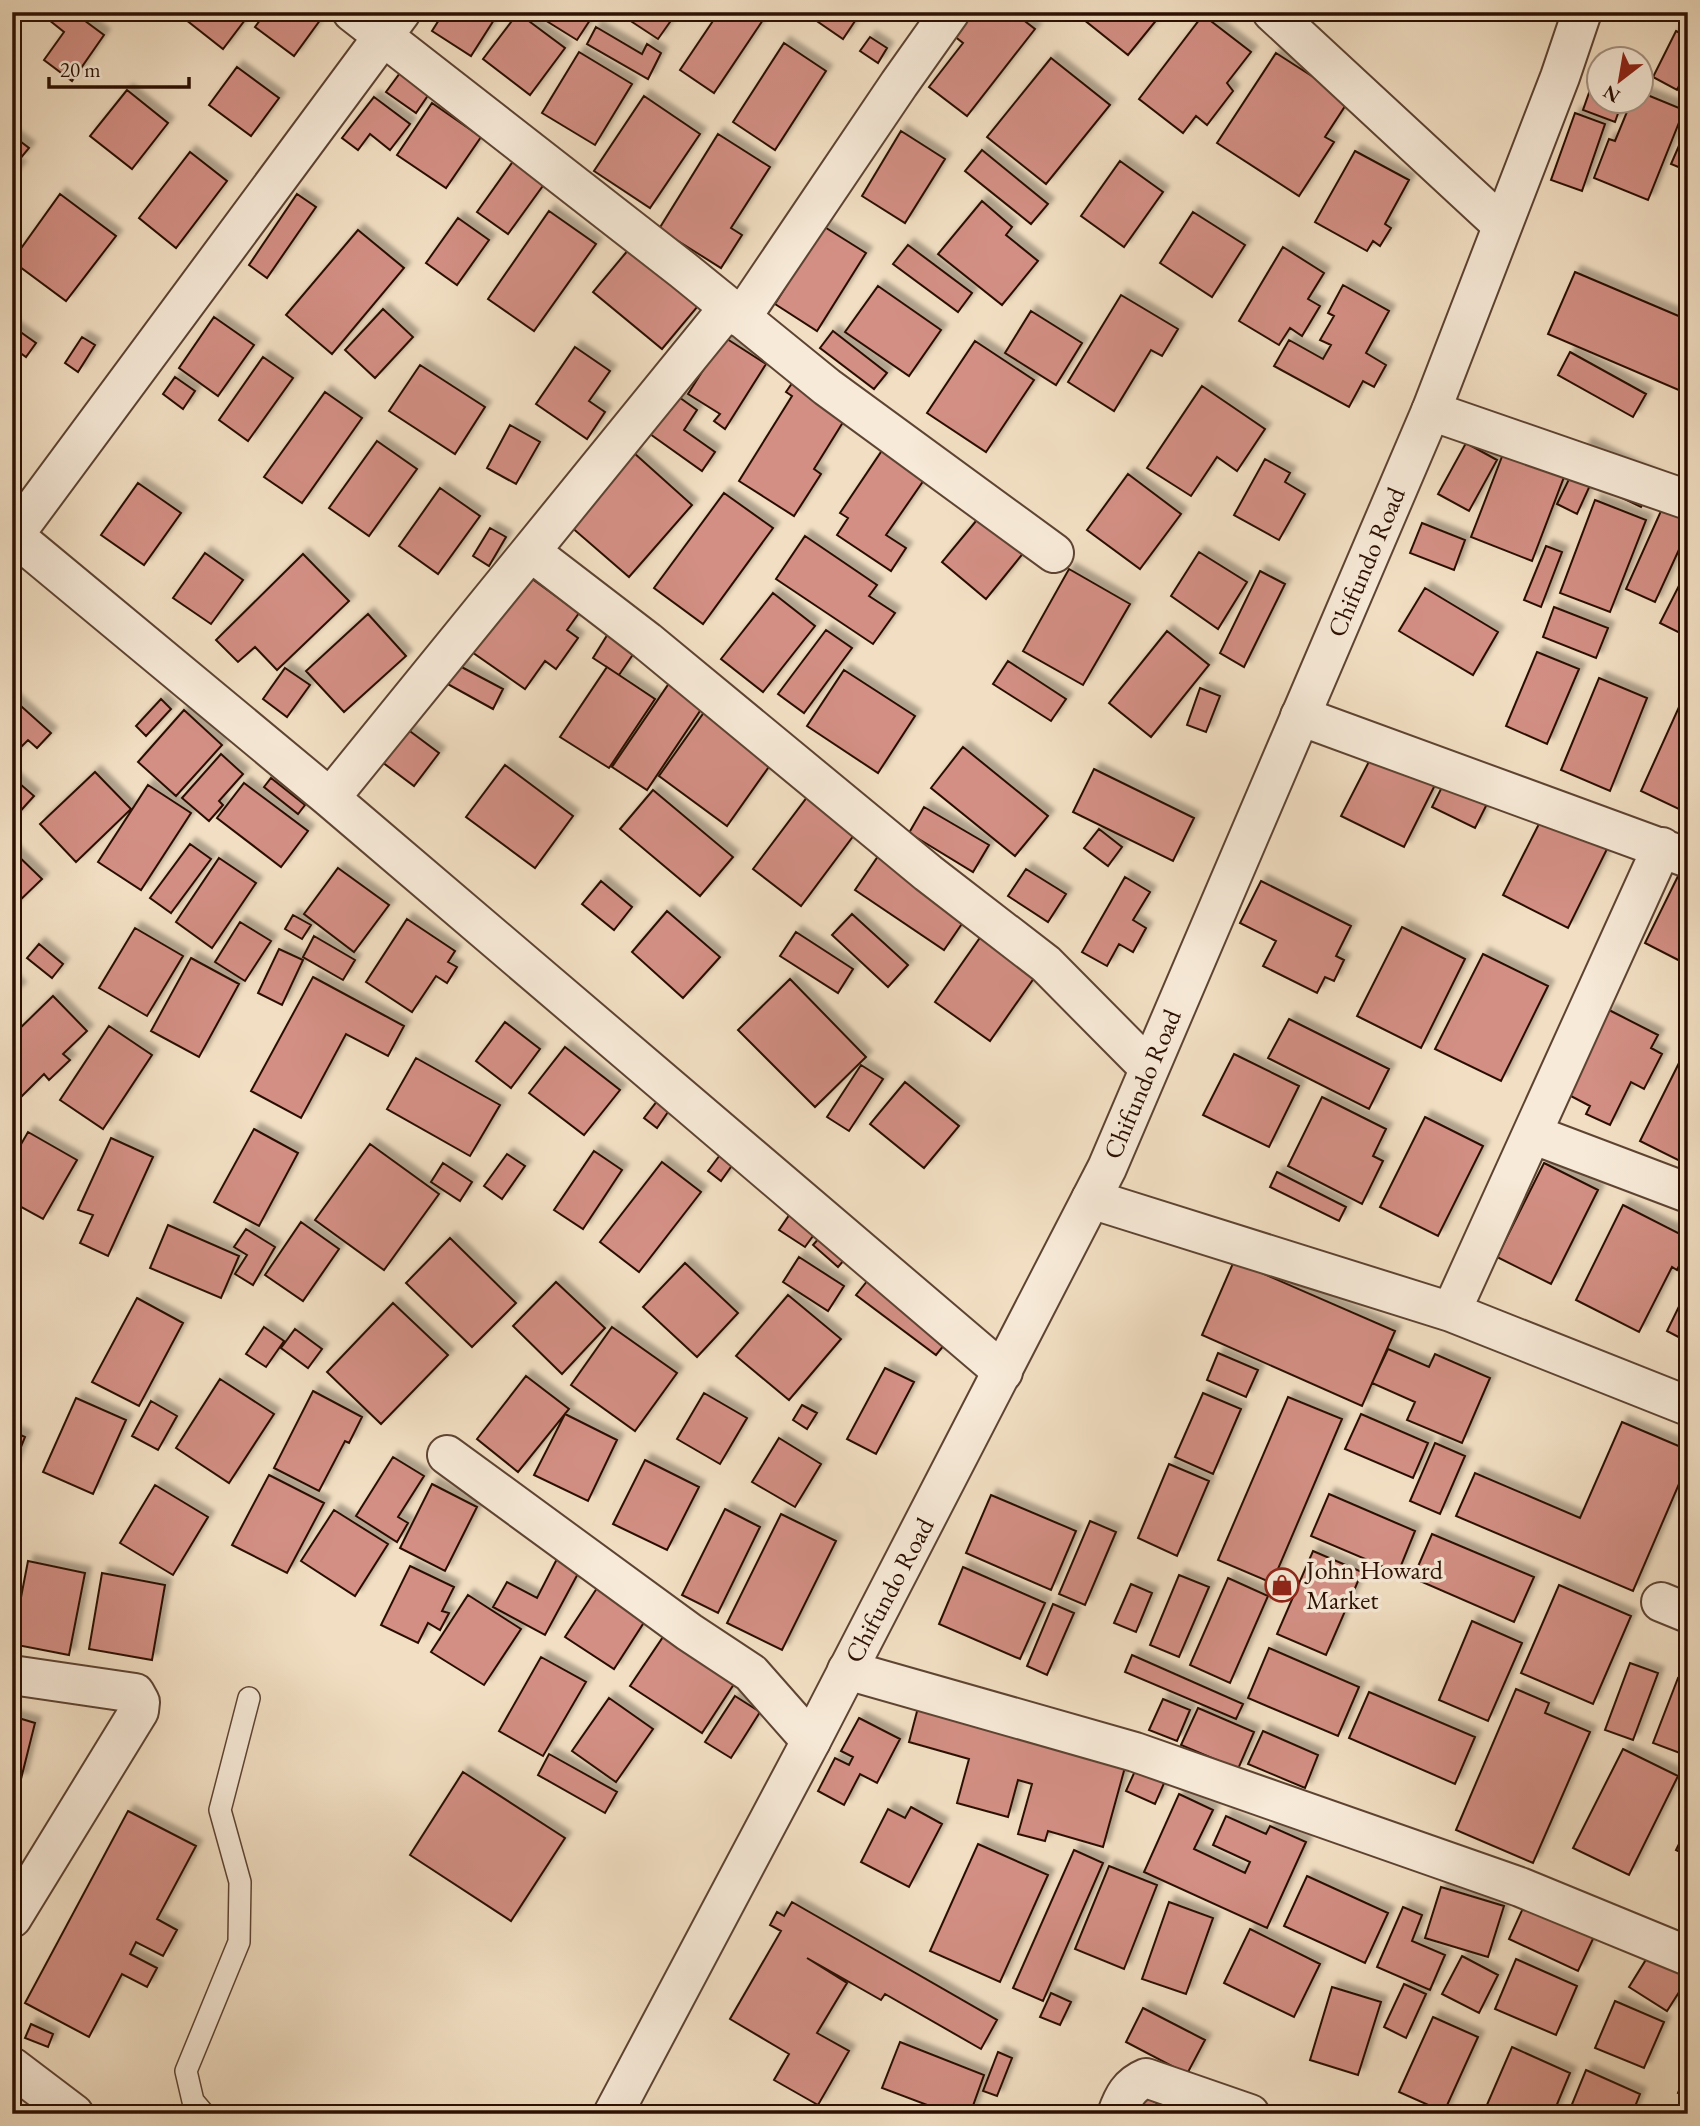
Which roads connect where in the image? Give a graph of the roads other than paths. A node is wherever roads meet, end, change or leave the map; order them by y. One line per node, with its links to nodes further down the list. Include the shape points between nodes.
1 (352, 12): 5 (street)
2 (950, 12): 7 (street)
3 (1272, 12): 6 (street)
4 (1582, 12): 6 (street, Chifundo Road)
5 (393, 24): 7 (street); 10 (street)
6 (1502, 225): 8 (street, Chifundo Road)
7 (735, 313): 11 (street); 12 (street, via 827,387)
8 (1431, 411): 9 (street); 13 (street, Chifundo Road)
9 (1688, 500)
10 (13, 535): 14 (street)
11 (531, 552): 14 (street); 16 (street, via 1046,964)
12 (1054, 553)
13 (1300, 716): 15 (street); 16 (street, Chifundo Road)
14 (330, 798): 21 (street)
15 (1675, 853): 17 (street)
16 (1149, 1068): 19 (street, Chifundo Road)
17 (1532, 1134): 18 (street); 20 (street)
18 (1688, 1193)
19 (1091, 1199): 20 (street); 21 (street, Chifundo Road)
20 (1451, 1312): 22 (street)
21 (1003, 1373): 24 (street, Chifundo Road)
22 (1688, 1406)
23 (447, 1455): 27 (street, via 751,1673)
24 (847, 1670): 27 (street, Chifundo Road); 29 (street, via 1135,1752 1520,1887)
25 (12, 1675): 28 (street, via 135,1693 140,1702 139,1711)
26 (249, 1698): 33 (lane, via 220,1810 240,1882 239,1942 186,2071 193,2101)
27 (811, 1741): 31 (street, Chifundo Road)
28 (12, 1918)
29 (1688, 1956)
30 (12, 2067): 32 (street)
31 (623, 2113)
32 (74, 2114)
33 (204, 2114)
34 (1117, 2114): 35 (street, via 1134,2083 1146,2078)
35 (1250, 2114)

